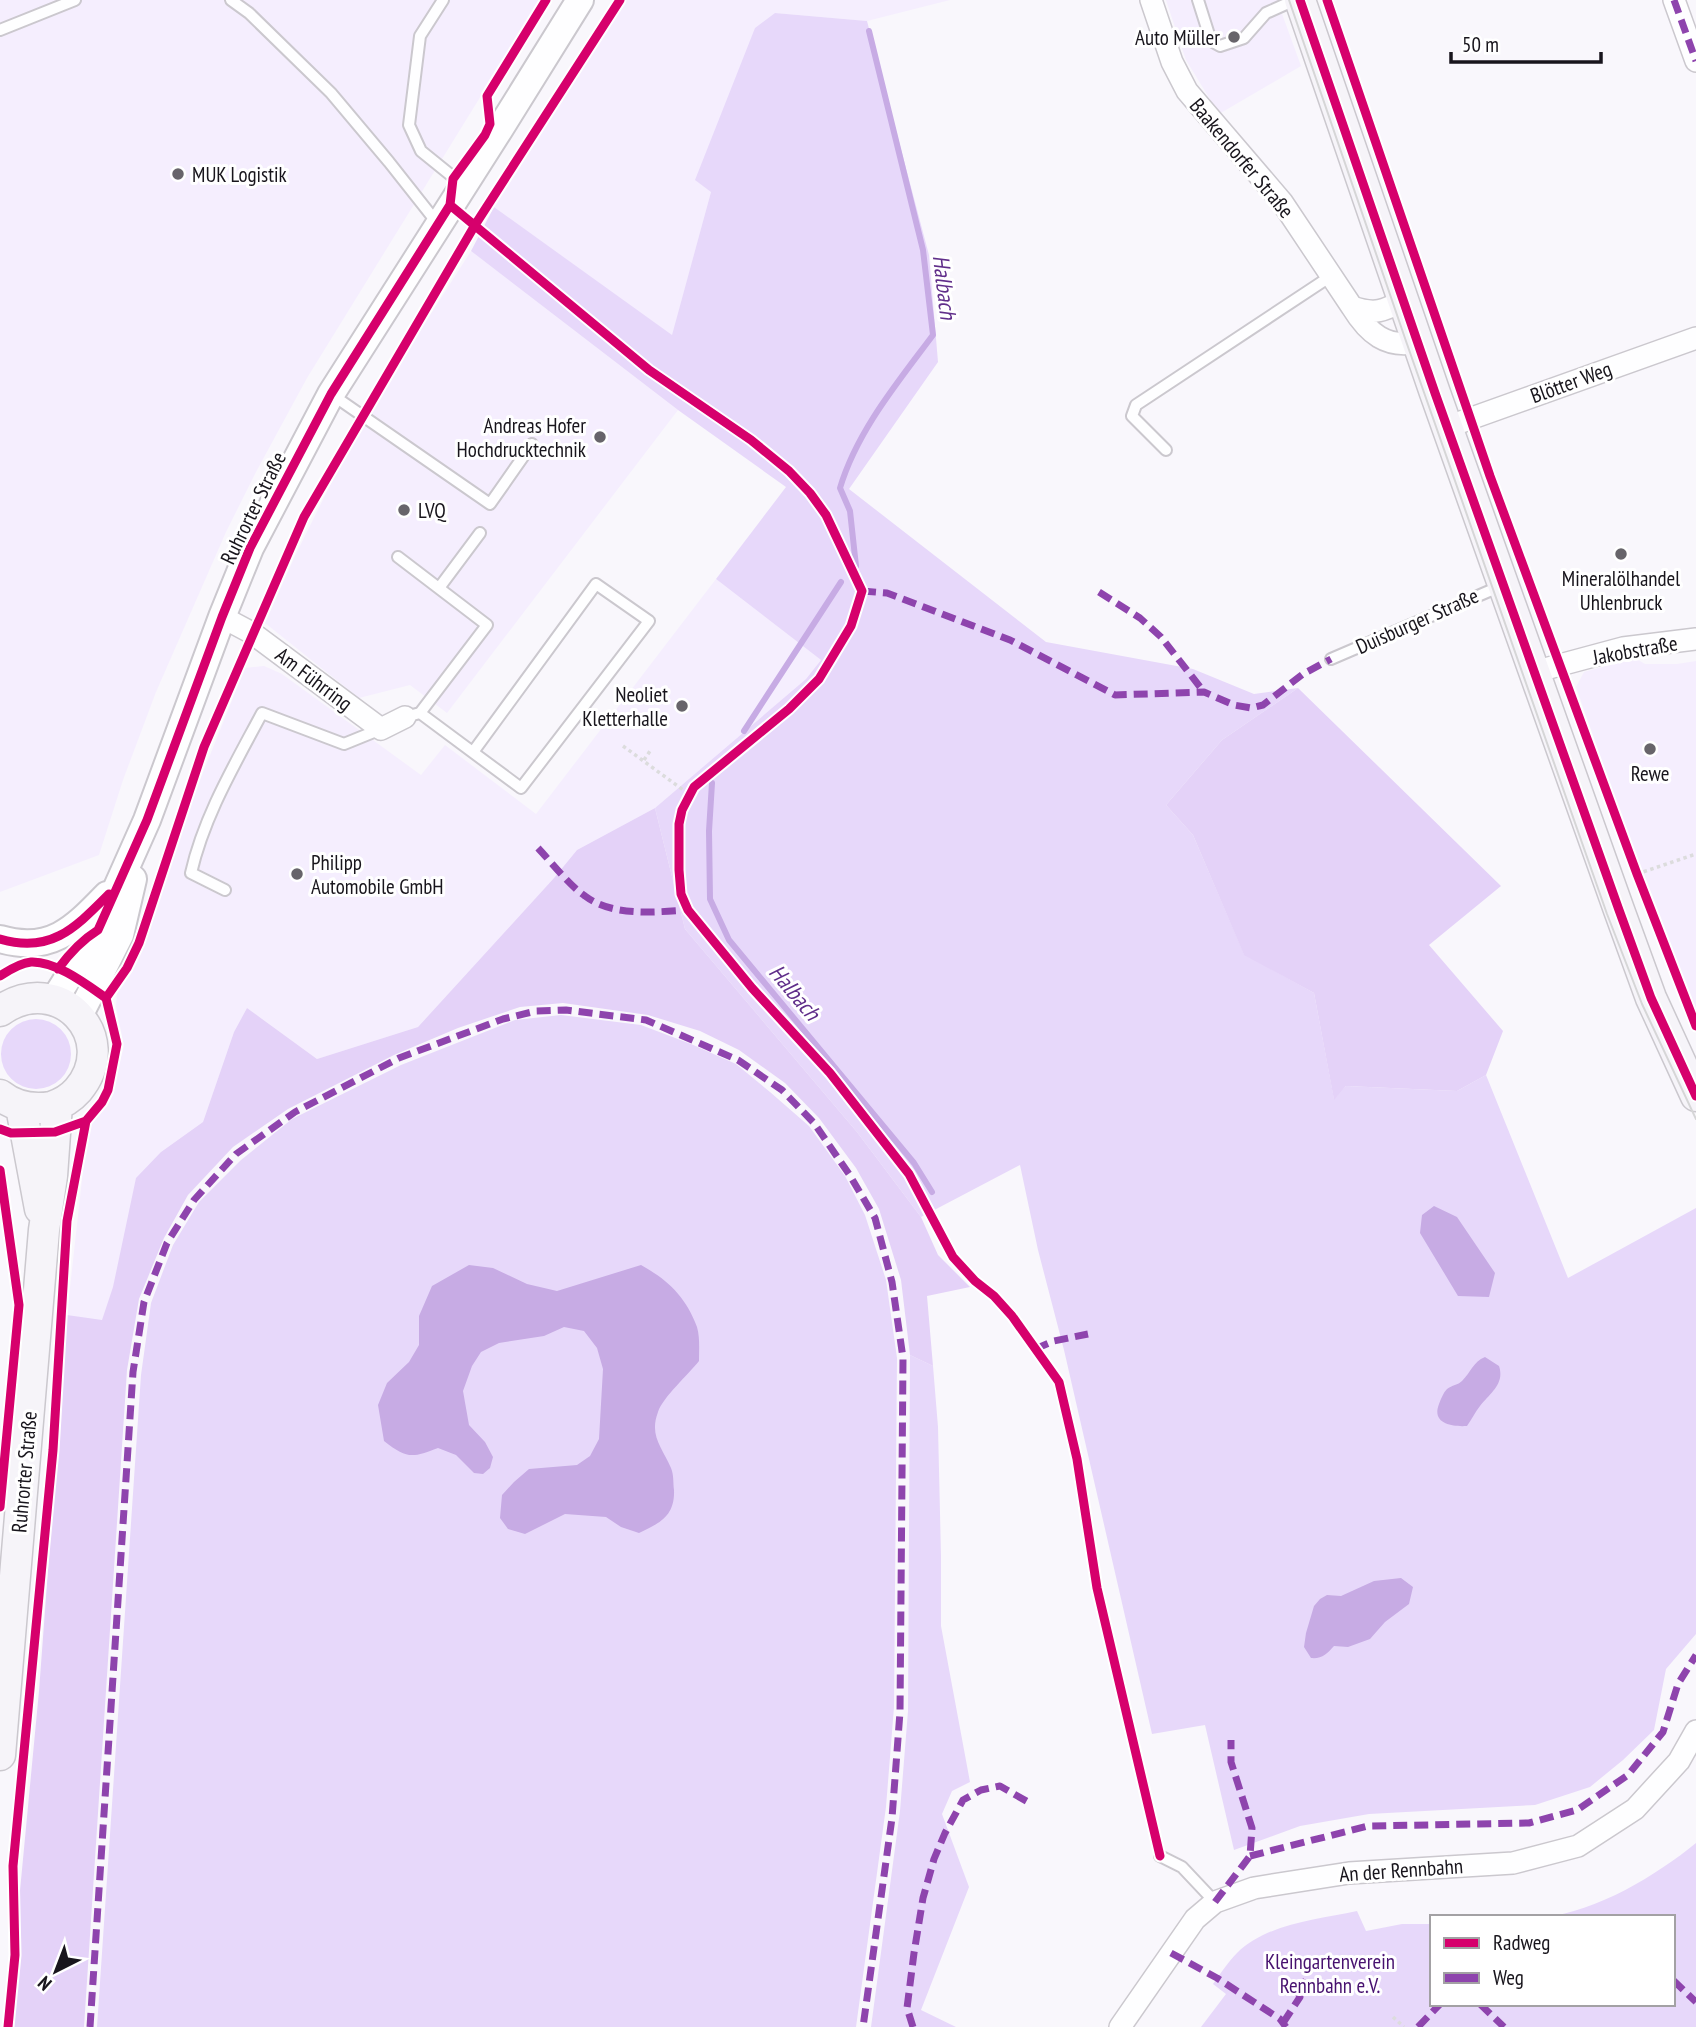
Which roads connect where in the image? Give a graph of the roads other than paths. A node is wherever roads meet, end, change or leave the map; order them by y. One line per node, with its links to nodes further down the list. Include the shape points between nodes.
1 (75, 0): 9 (lane)
2 (231, 0): 11 (lane, via 331,93 389,162)
3 (443, 0): 11 (lane, via 421,36 409,125)
4 (580, 0): 11 (street, Ruhrorter Straße)
5 (1151, 0): 12 (street, Baakendorfer Straße, via 1187,91 1282,202)
6 (1198, 0): 7 (lane, via 1211,41 1220,46 1244,37 1265,13)
7 (1298, 0): 13 (main road, Duisburger Straße)
8 (1674, 0): 10 (street)
9 (0, 30)
10 (1696, 61)
11 (450, 205): 17 (street, Ruhrorter Straße)
12 (1331, 276): 14 (street, Baakendorfer Straße); 20 (lane, via 1136,405 1132,415)
13 (1404, 300): 14 (street, via 1377,312); 16 (main road, Duisburger Straße)
14 (1352, 307): 16 (street, Baakendorfer Straße, via 1363,325 1391,343)
15 (1696, 338): 18 (street, Blötter Weg)
16 (1418, 342): 18 (main road, Duisburger Straße)
17 (331, 394): 19 (lane, via 490,505); 25 (street, Ruhrorter Straße, via 250,548)
18 (1447, 427): 23 (main road, Duisburger Straße)
19 (532, 444)
20 (1166, 450)
21 (481, 533): 24 (lane)
22 (398, 557): 24 (lane)
23 (1504, 585): 27 (lane, Duisburger Straße); 28 (main road, Duisburger Straße)
24 (439, 588): 29 (lane, via 487,625)
25 (222, 617): 30 (street, Am Führring, via 252,633); 32 (street, Ruhrorter Straße)
26 (1696, 639): 28 (street, Jakobstraße, via 1623,648)
27 (1331, 659)
28 (1534, 672): 39 (main road, Duisburger Straße, via 1651,998)
29 (412, 715): 30 (street); 31 (lane)
30 (381, 729): 34 (lane, via 344,744 262,713 198,844 191,873)
31 (473, 752): 31 (lane, via 596,584 649,621 521,788)
32 (147, 820): 33 (street, Ruhrorter Straße); 38 (street, Ruhrorter Straße, via 120,935)
33 (116, 887): 35 (street, Ruhrorter Straße, via 76,927 52,939 31,944); 36 (street, Ruhrorter Straße, via 98,930)
34 (225, 890)
35 (0, 939)
36 (54, 1000): 37 (main road); 38 (main road)
37 (4, 1001)
38 (79, 1016): 41 (main road, via 93,1048 91,1066 73,1096)
39 (1696, 1096)
40 (10, 1101): 41 (main road, Ruhrorter Straße, via 39,1109); 42 (main road, Ruhrorter Straße)
41 (57, 1105): 42 (main road, Ruhrorter Straße)
42 (44, 1230): 43 (main road, Ruhrorter Straße)
43 (4, 1662): 45 (main road, Ruhrorter Straße)
44 (1696, 1731): 47 (street, An der Rennbahn, via 1679,1762 1635,1809 1578,1846 1513,1863 1336,1875 1254,1888)
45 (0, 1755)
46 (1160, 1856): 47 (lane, via 1182,1867)
47 (1215, 1902): 48 (street, An der Rennbahn, via 1195,1919)
48 (1120, 2027)

